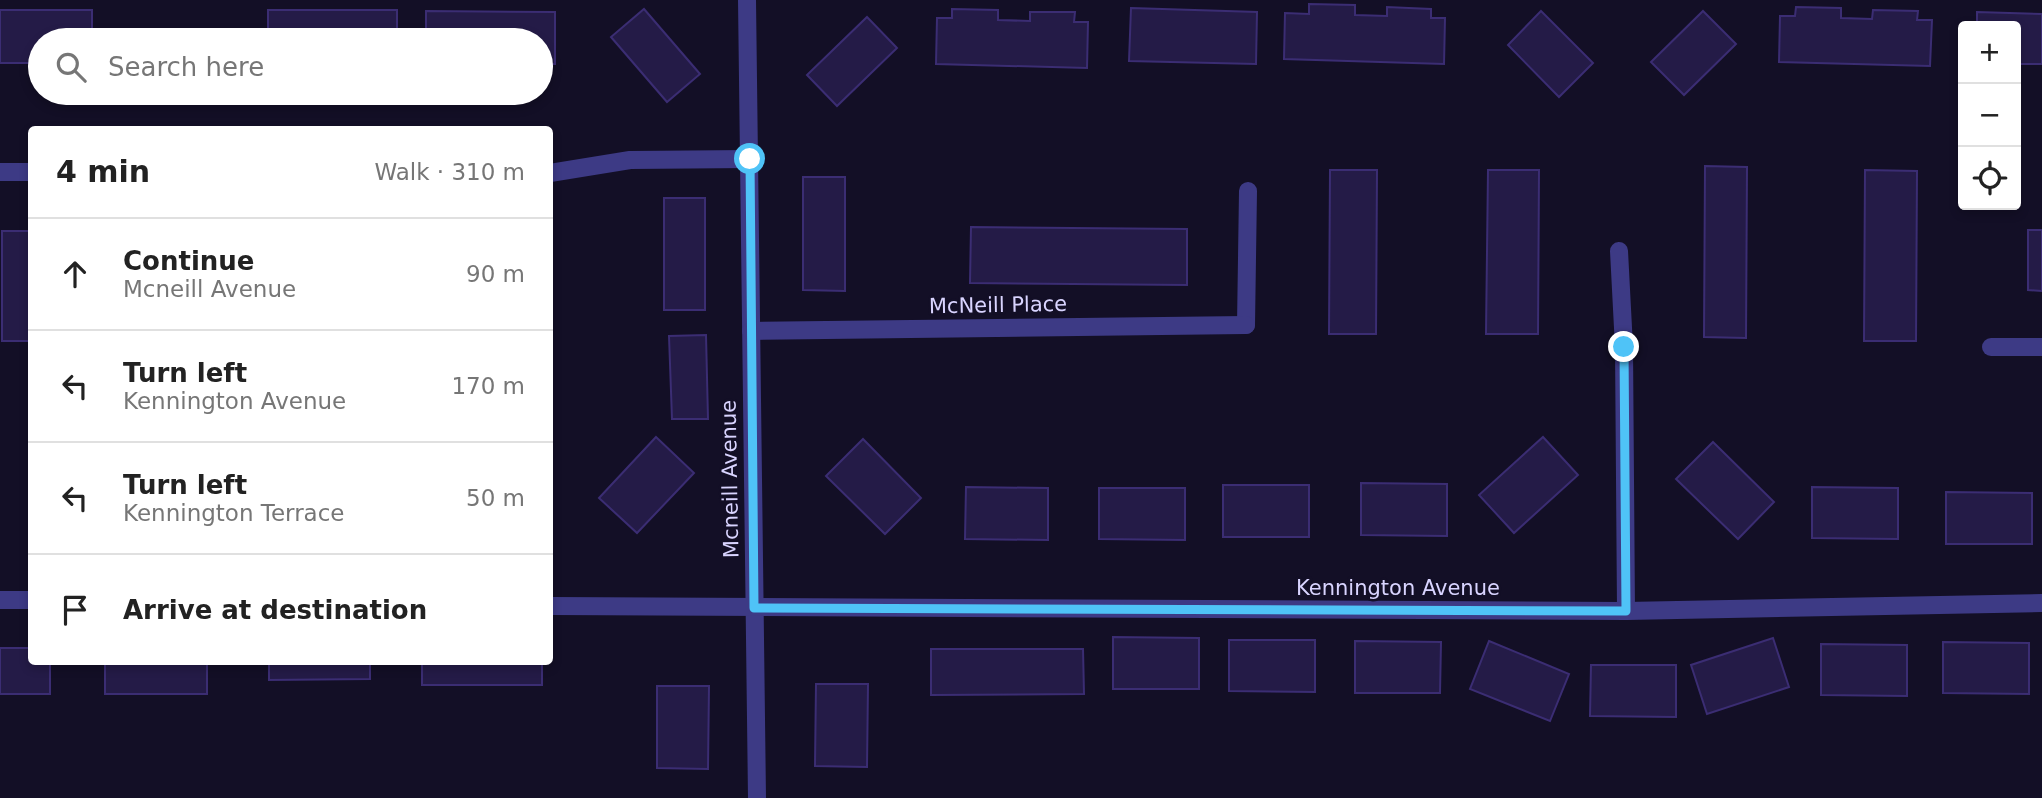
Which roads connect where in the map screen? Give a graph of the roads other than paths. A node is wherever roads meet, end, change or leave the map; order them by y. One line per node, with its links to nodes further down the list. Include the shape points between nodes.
1 (747, 0): 2 (street)
2 (750, 159): 5 (street, via 630,160); 8 (street, Mcneill Avenue)
3 (0, 172): 4 (street)
4 (28, 172)
5 (553, 173)
6 (1248, 191): 8 (street, McNeill Place, via 1246,325)
7 (1619, 251): 16 (street)
8 (751, 331): 15 (street, Mcneill Avenue)
9 (1991, 347): 10 (street)
10 (2042, 347)
11 (0, 600): 12 (street)
12 (28, 600)
13 (2042, 603): 16 (street, Kennington Avenue)
14 (553, 606): 15 (street, Kennington Avenue)
15 (754, 608): 16 (street, Kennington Avenue); 17 (street, Mcneill Avenue)
16 (1626, 611)
17 (757, 798)

